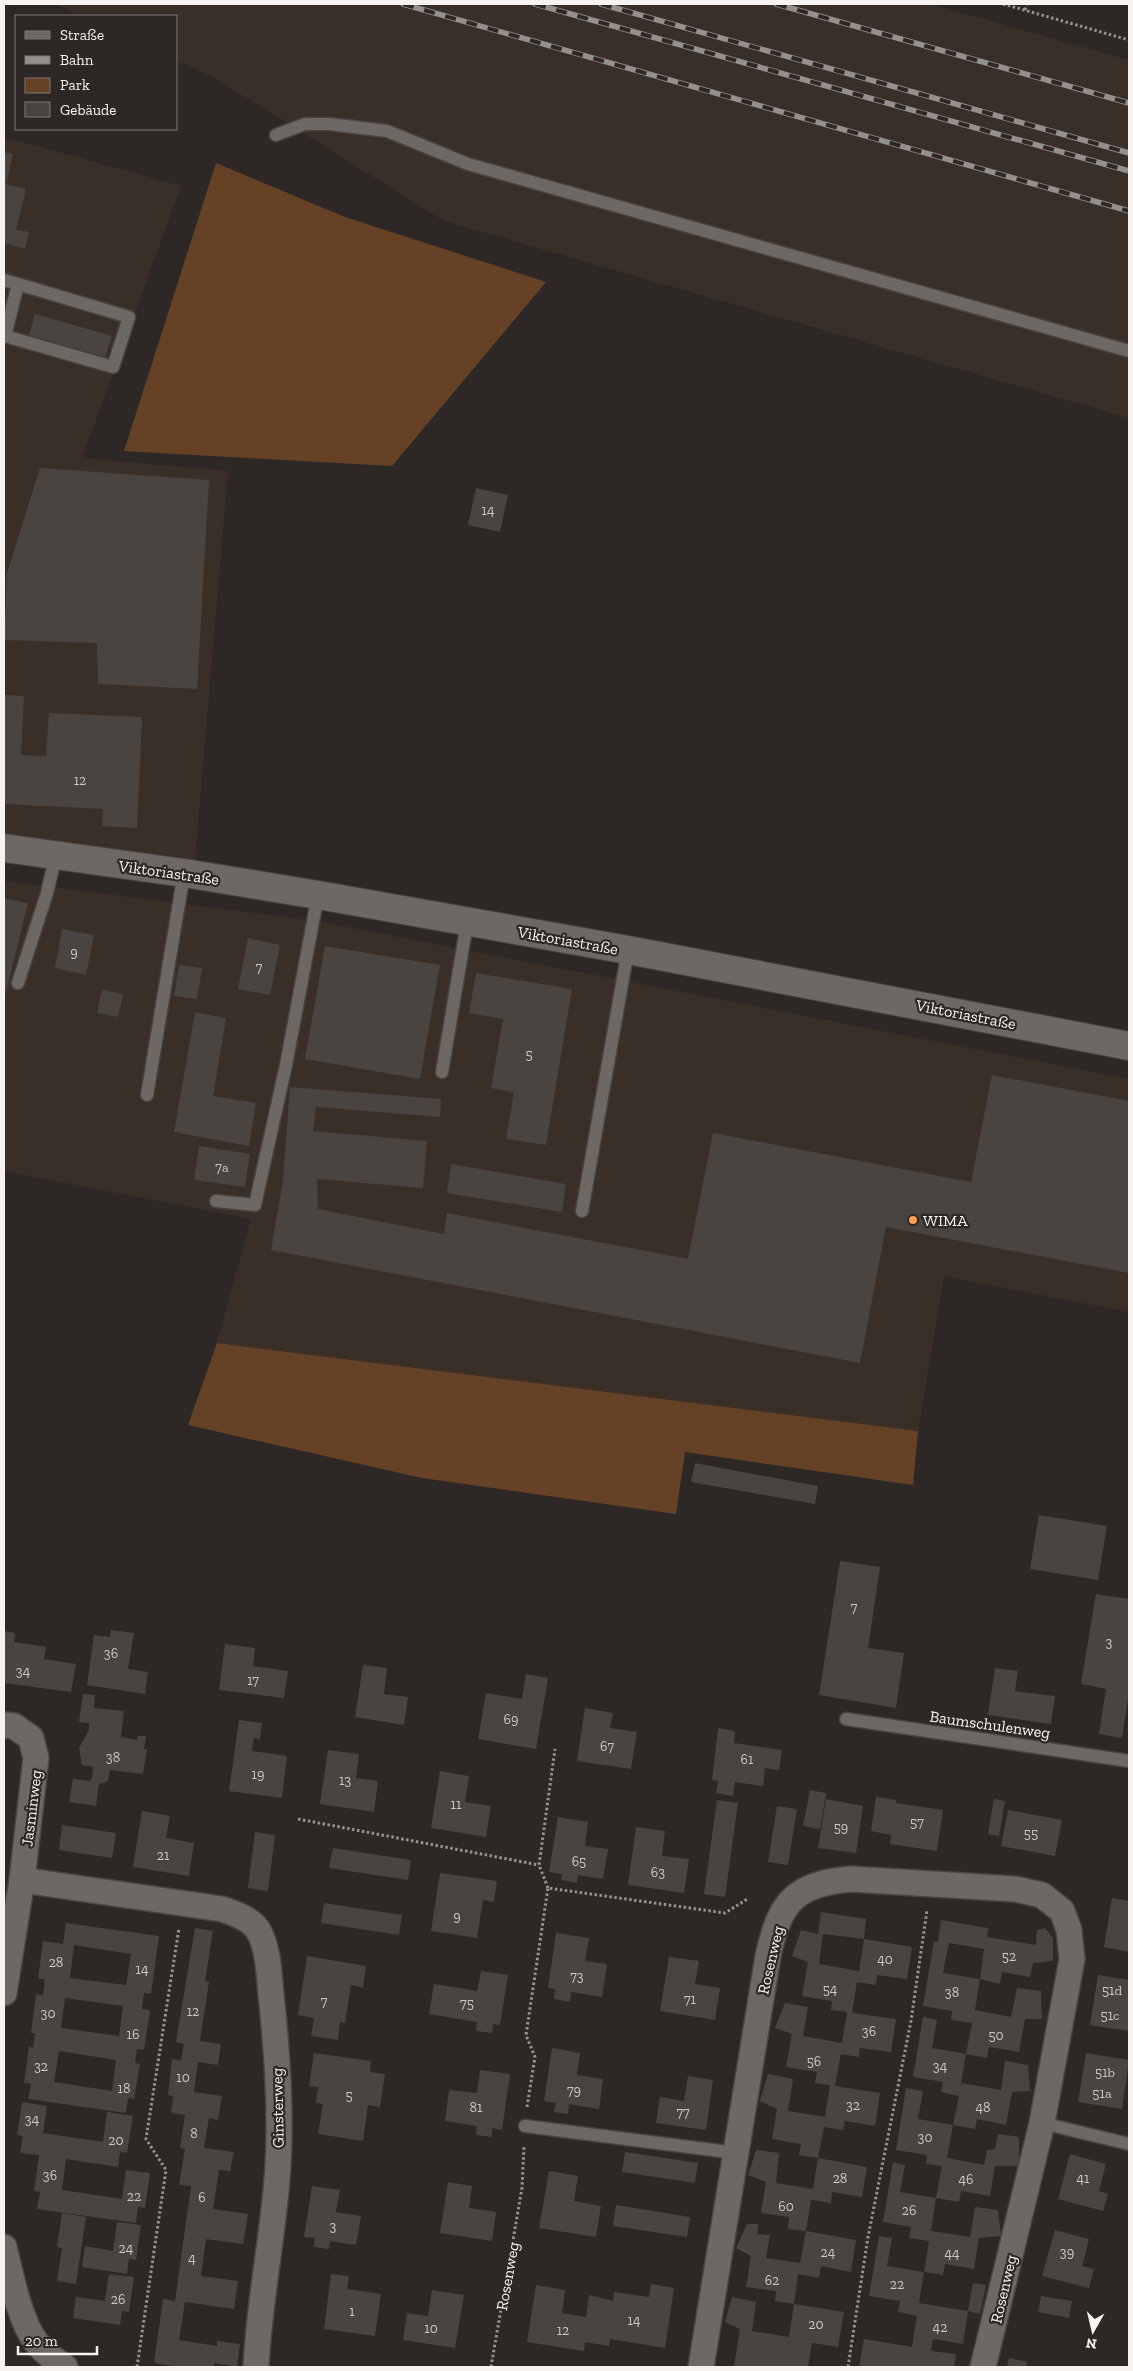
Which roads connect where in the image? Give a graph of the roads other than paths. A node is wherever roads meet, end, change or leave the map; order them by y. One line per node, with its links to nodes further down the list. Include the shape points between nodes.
1 (276, 135): 4 (lane, via 305,124 387,131 468,164)
2 (4, 280): 3 (lane)
3 (18, 284): 3 (lane, via 129,317 112,367 5,336)
4 (1129, 351)
5 (4, 848): 6 (street, Viktoriastraße)
6 (56, 856): 7 (street, Viktoriastraße); 11 (lane)
7 (184, 873): 8 (street, Viktoriastraße); 14 (lane)
8 (318, 895): 9 (street, Viktoriastraße); 15 (lane, via 255,1205)
9 (467, 922): 10 (street, Viktoriastraße); 13 (lane)
10 (628, 950): 12 (street, Viktoriastraße); 16 (lane)
11 (18, 983)
12 (1129, 1046)
13 (442, 1072)
14 (147, 1095)
15 (216, 1201)
16 (582, 1211)
17 (846, 1719): 19 (lane, Baumschulenweg)
18 (4, 1725): 20 (street, Jasminweg, via 14,1726 31,1738 36,1758)
19 (1129, 1760)
20 (22, 1880): 21 (street); 28 (street, Ginsterweg, via 222,1909 242,1917 257,1929 267,1957 279,2114 277,2178)
21 (4, 1993)
22 (1042, 2123): 24 (lane); 25 (street, Rosenweg, via 1072,1959 1069,1930 1062,1911 1042,1895 1024,1891 931,1883 827,1881 786,1903 774,1928); 30 (street, Rosenweg)
23 (525, 2126): 25 (lane)
24 (1129, 2144)
25 (736, 2153): 29 (street, Rosenweg)
26 (4, 2247): 27 (street, via 24,2319 36,2341)
27 (65, 2367)
28 (256, 2367)
29 (701, 2367)
30 (983, 2367)

